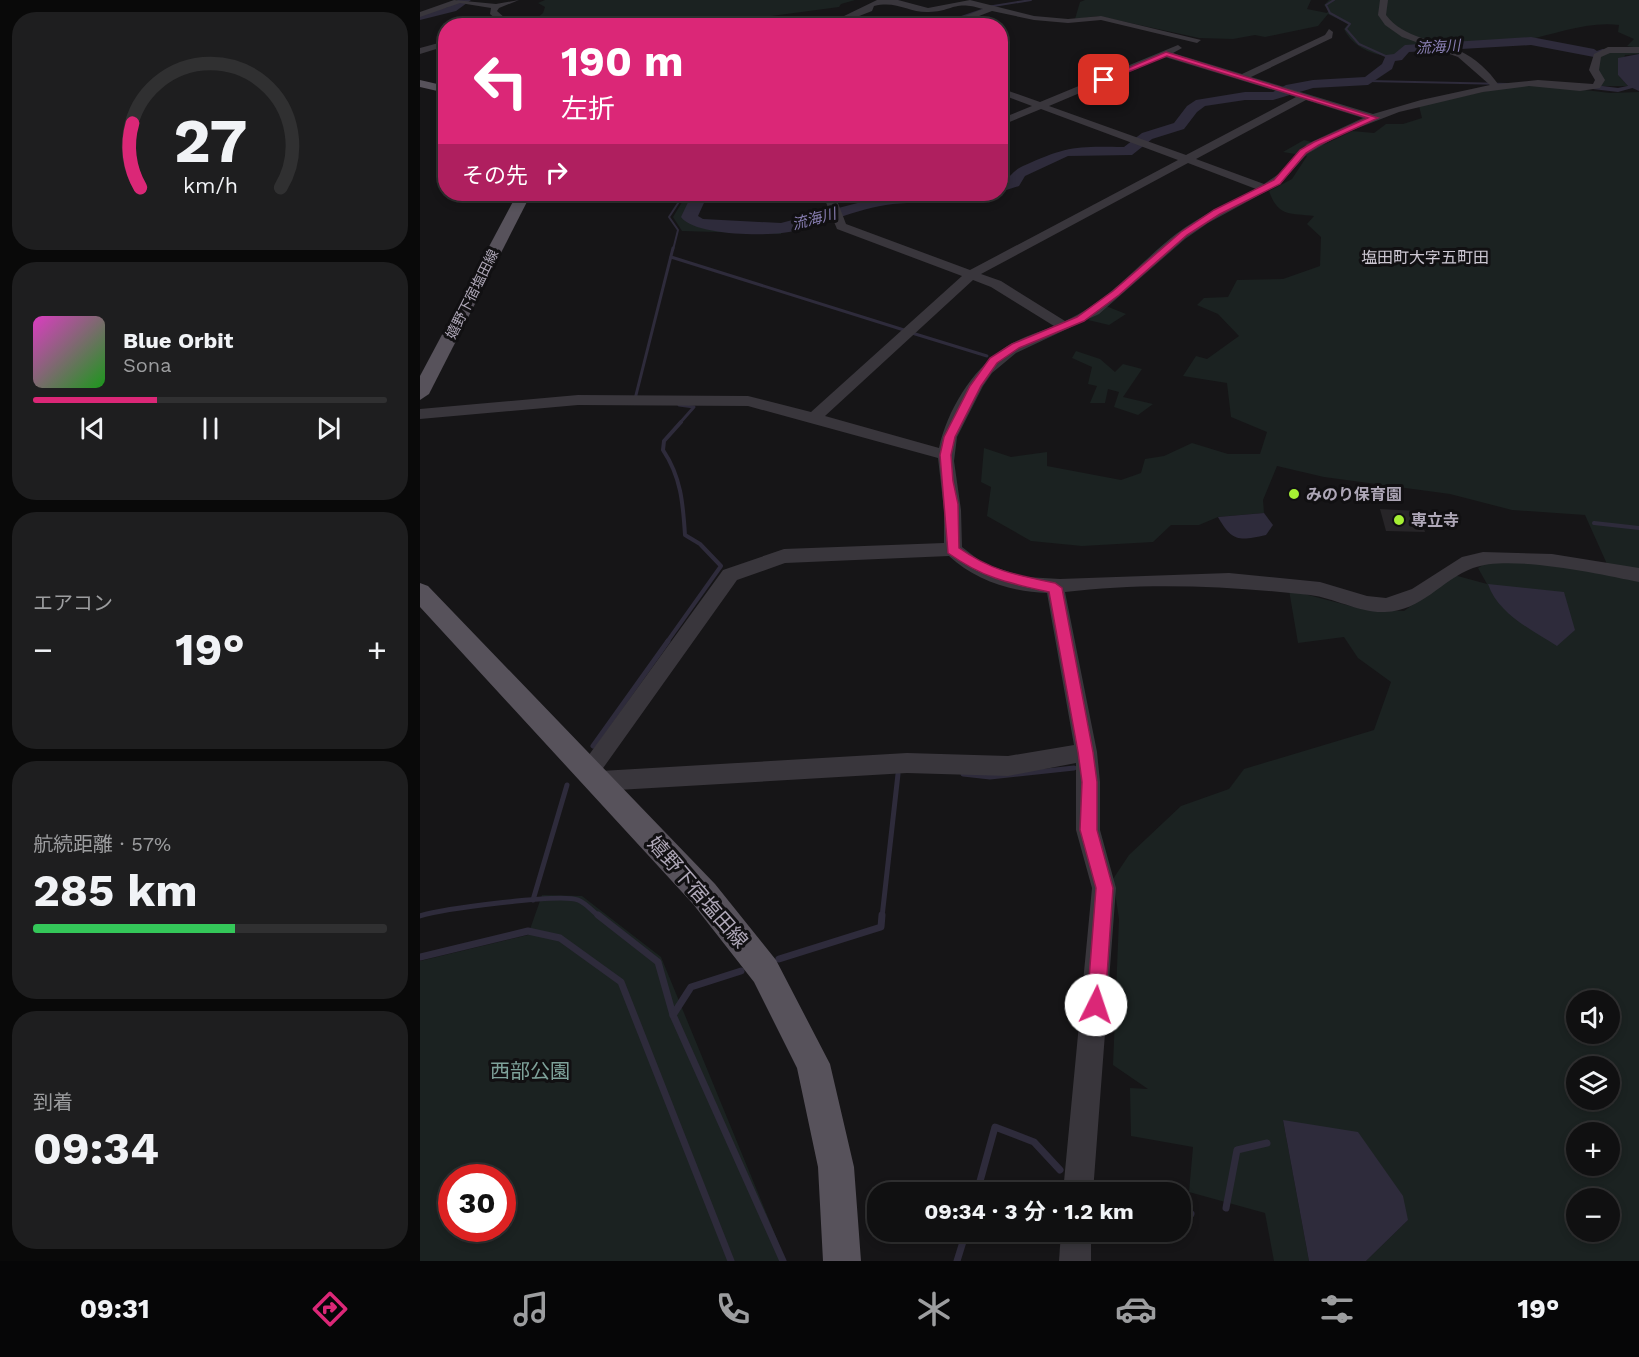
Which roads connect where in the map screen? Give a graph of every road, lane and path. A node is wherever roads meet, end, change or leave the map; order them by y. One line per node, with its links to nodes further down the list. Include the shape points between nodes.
1 (514, 0): 5 (street)
2 (887, 0): 6 (street, via 928,10 965,1); 9 (street, via 871,4 869,9)
3 (1384, 0): 18 (street, via 1385,20 1412,38 1465,57)
4 (463, 1): 5 (street); 7 (street)
5 (496, 6): 8 (street, via 492,12)
6 (991, 9): 10 (street); 15 (street, via 1068,21 1101,18 1197,40)
7 (420, 15)
8 (498, 18)
9 (849, 18)
10 (966, 18)
11 (1329, 32): 16 (street, via 1329,36)
12 (438, 45): 14 (street)
13 (1639, 50): 18 (street, via 1608,50 1597,56 1594,70 1600,80 1593,87)
14 (420, 51)
15 (1166, 54): 16 (street); 22 (street)
16 (1244, 77): 21 (street)
17 (420, 84): 19 (main road)
18 (1494, 84): 23 (street, via 1479,92)
19 (438, 88)
20 (1008, 95): 22 (street)
21 (1306, 96): 23 (street); 25 (street)
22 (1041, 106): 24 (street); 25 (street)
23 (1374, 118): 26 (street, via 1303,152 1285,176)
24 (1008, 120)
25 (1187, 160): 26 (street); 29 (street)
26 (1264, 188): 30 (street, via 1184,234 1116,293 1081,319)
27 (520, 201): 31 (main road, 嬉野下宿塩田線)
28 (833, 201): 29 (street, via 841,226)
29 (972, 274): 30 (street, via 996,284); 33 (street)
30 (1063, 326): 34 (street, via 993,360 975,386 950,437)
31 (420, 394)
32 (420, 414): 33 (street, via 636,398 748,401)
33 (812, 418): 34 (street)
34 (946, 455): 35 (street)
35 (953, 549): 37 (street, via 998,577); 40 (street, via 784,556 730,575)
36 (1639, 575): 37 (street, via 1575,562 1486,558 1470,561 1439,577 1403,604 1382,605 1315,588 1203,579)
37 (1055, 588): 39 (street)
38 (420, 592): 40 (main road, 嬉野下宿塩田線)
39 (1086, 752): 40 (street, via 1008,766 907,763); 41 (street, via 1088,830 1104,888)
40 (594, 775): 43 (main road, 嬉野下宿塩田線, via 704,894 765,971 813,1064 836,1167)
41 (1079, 1182)
42 (1076, 1242): 44 (street)
43 (842, 1261)
44 (1075, 1261)

